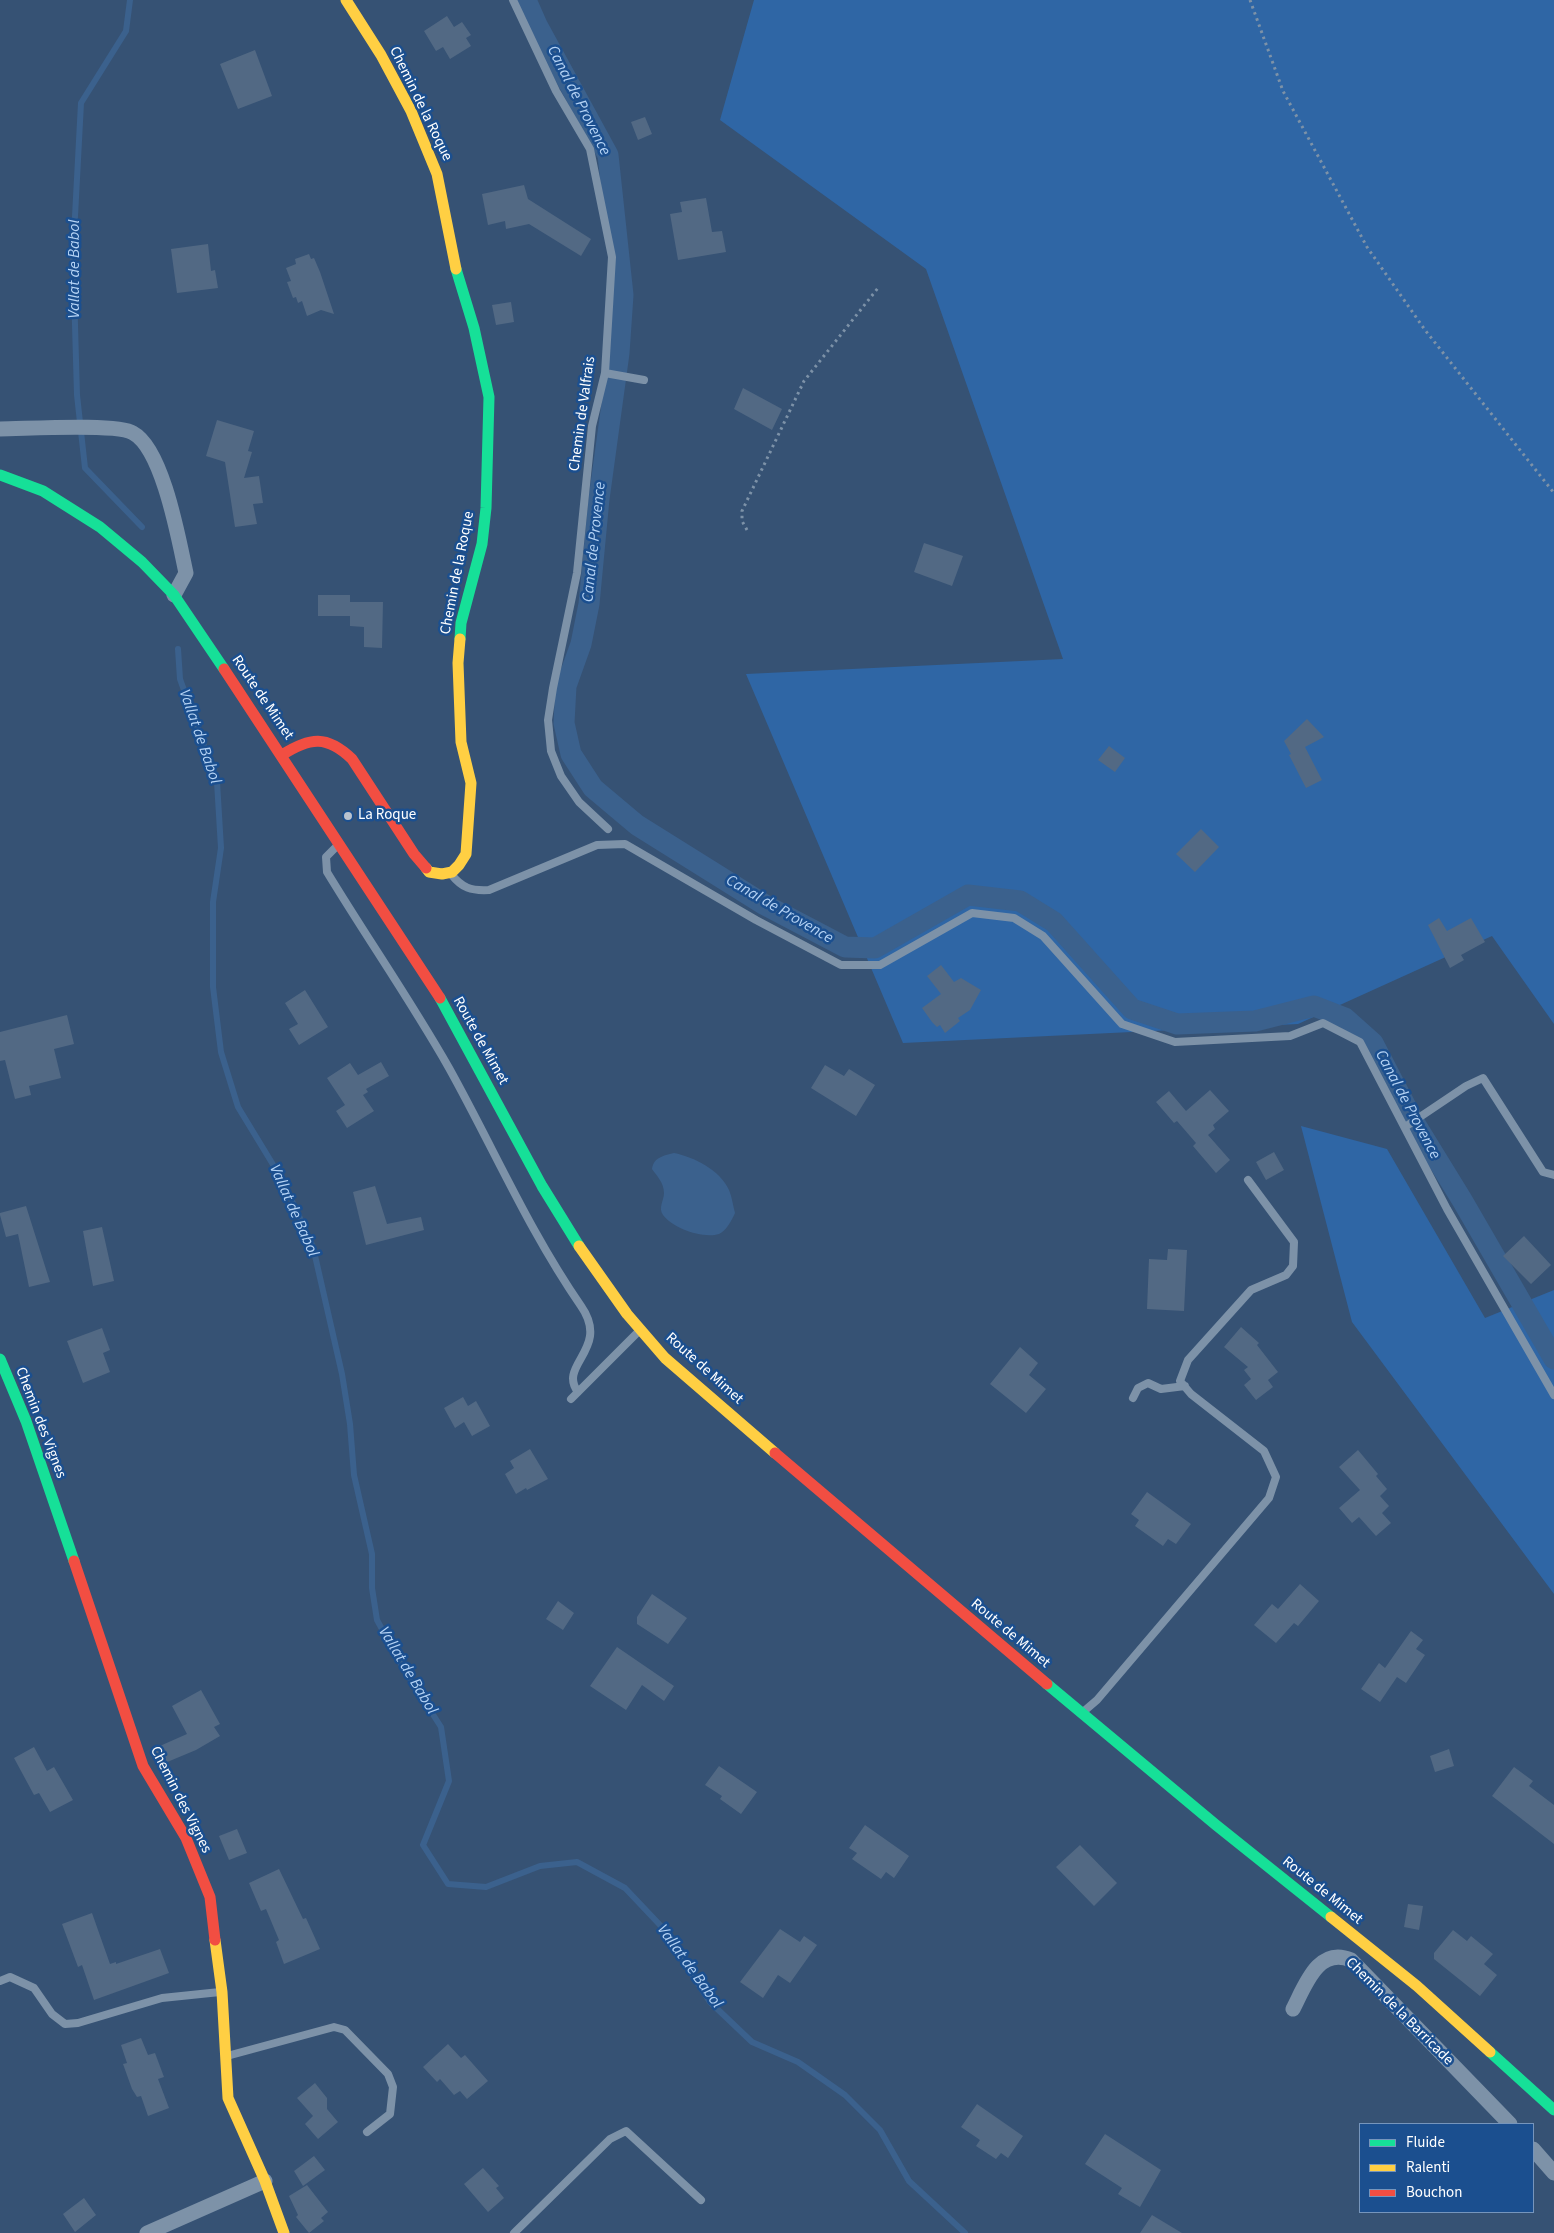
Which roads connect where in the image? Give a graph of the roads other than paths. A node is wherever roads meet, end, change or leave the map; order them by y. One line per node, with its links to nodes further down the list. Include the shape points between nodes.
1 (346, 0): 11 (main road, Chemin de la Roque, via 411,111 437,174 455,264 474,328 489,397 482,544 461,623 458,663 461,742 471,783 466,854 457,870)
2 (513, 0): 3 (lane, Chemin de Valfrais, via 556,91 590,149 612,257)
3 (606, 373): 4 (lane); 9 (lane, Chemin de Valfrais, via 592,426 576,573 548,720 551,751 561,776 579,802)
4 (644, 380)
5 (0, 429): 7 (street, via 111,428 133,432 148,447 171,505 186,574)
6 (0, 475): 7 (main road, Route de Mimet, via 43,492 100,526)
7 (174, 595): 8 (main road, Route de Mimet)
8 (282, 755): 10 (main road, Route de Mimet); 11 (main road, via 299,743 308,741 321,740 344,750 421,864 429,872)
9 (608, 829)
10 (340, 844): 15 (main road, Route de Mimet, via 437,993 542,1186 589,1262); 18 (lane, via 326,857 326,872 449,1069 504,1176 566,1286 588,1317 592,1328 590,1340 572,1380)
11 (450, 874): 12 (lane, via 460,885 475,891 489,890 597,845 626,844 841,965 880,965 972,913 1014,918 1043,936 1122,1024 1175,1042 1290,1036 1323,1023 1360,1042)
12 (1404, 1127): 13 (lane, via 1483,1078 1544,1172); 19 (lane, via 1447,1209)
13 (1554, 1175)
14 (1248, 1180): 17 (lane, via 1294,1242 1293,1266 1286,1275 1251,1290 1194,1353 1180,1381)
15 (641, 1330): 18 (lane); 22 (main road, Route de Mimet, via 665,1358)
16 (0, 1360): 24 (main road, Chemin des Vignes, via 26,1421 143,1766 186,1838 210,1897)
17 (1185, 1386): 20 (lane, via 1161,1389 1148,1383 1138,1388); 22 (lane, via 1264,1451 1276,1477 1268,1498 1098,1700)
18 (578, 1392): 21 (lane)
19 (1554, 1395)
20 (1133, 1398)
21 (571, 1399)
22 (1082, 1713): 27 (main road, Route de Mimet, via 1417,1986)
23 (0, 1981): 24 (lane, via 10,1977 34,1988 52,2014 65,2024 162,1998)
24 (222, 1992): 26 (main road, Chemin des Vignes)
25 (1293, 2009): 28 (street, Chemin de la Barricade, via 1320,1964 1330,1956 1350,1960)
26 (225, 2056): 29 (lane, via 334,2027 345,2030 388,2074 393,2087 390,2114); 32 (main road, Chemin des Vignes, via 228,2098)
27 (1554, 2110)
28 (1509, 2123)
29 (367, 2132)
30 (1534, 2150): 31 (street)
31 (1554, 2173)
32 (265, 2181): 34 (street); 35 (main road, Chemin des Vignes)
33 (702, 2200): 36 (lane, via 626,2131 610,2139)
34 (147, 2233)
35 (284, 2233)
36 (514, 2233)

